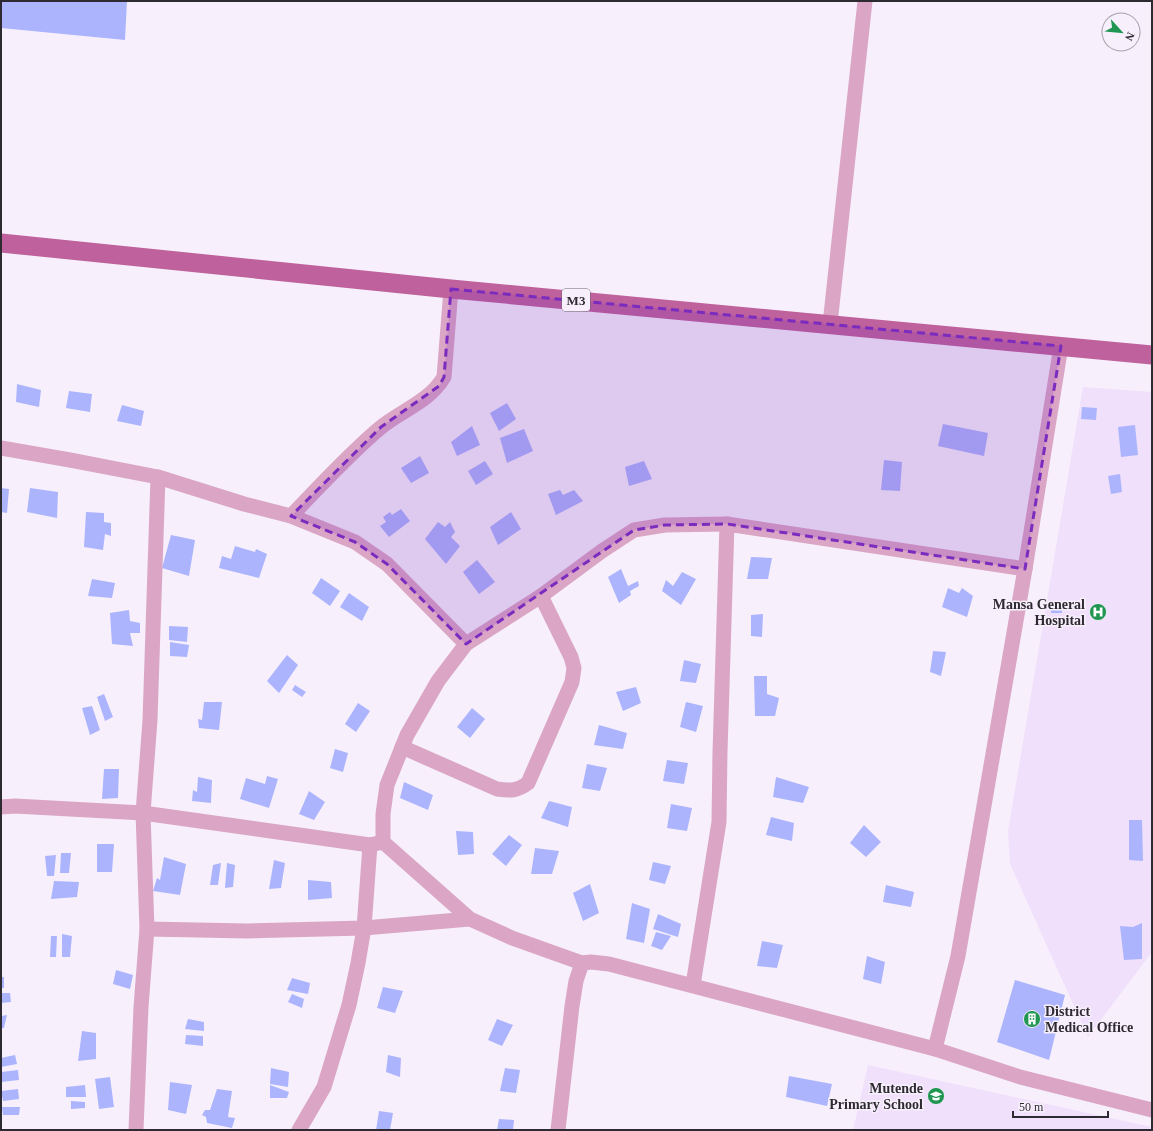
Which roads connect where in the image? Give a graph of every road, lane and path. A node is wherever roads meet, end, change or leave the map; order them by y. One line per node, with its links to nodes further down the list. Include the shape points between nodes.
1 (865, 1): 4 (street)
2 (1, 243): 3 (main road, M3)
3 (451, 289): 4 (main road, M3); 9 (street, via 444,377 439,386 426,398 381,427)
4 (830, 324): 5 (main road, M3)
5 (1061, 346): 6 (main road, M3); 11 (street)
6 (1152, 355)
7 (1, 448): 8 (street)
8 (158, 477): 9 (street); 16 (street, via 150,720)
9 (291, 516): 13 (street, via 355,542 387,564)
10 (727, 524): 11 (street); 12 (street, via 665,525 634,530); 22 (street, via 720,822)
11 (1025, 569): 23 (street, via 958,956)
12 (541, 596): 13 (street); 14 (street, via 574,668 572,682 528,783 519,789 497,789)
13 (466, 644): 14 (street, via 438,680)
14 (402, 747): 17 (street, via 387,784)
15 (1, 807): 16 (street)
16 (143, 814): 17 (street); 20 (street)
17 (376, 844): 18 (street); 19 (street)
18 (470, 919): 19 (street); 21 (street, via 512,938)
19 (364, 928): 20 (street, via 248,931); 26 (street, via 349,1005 324,1087)
20 (147, 929): 25 (street)
21 (582, 963): 22 (street, via 609,964); 27 (street, via 572,1006)
22 (692, 985): 23 (street)
23 (935, 1049): 24 (street, via 1020,1077)
24 (1152, 1110)
25 (136, 1130)
26 (300, 1130)
27 (558, 1130)

